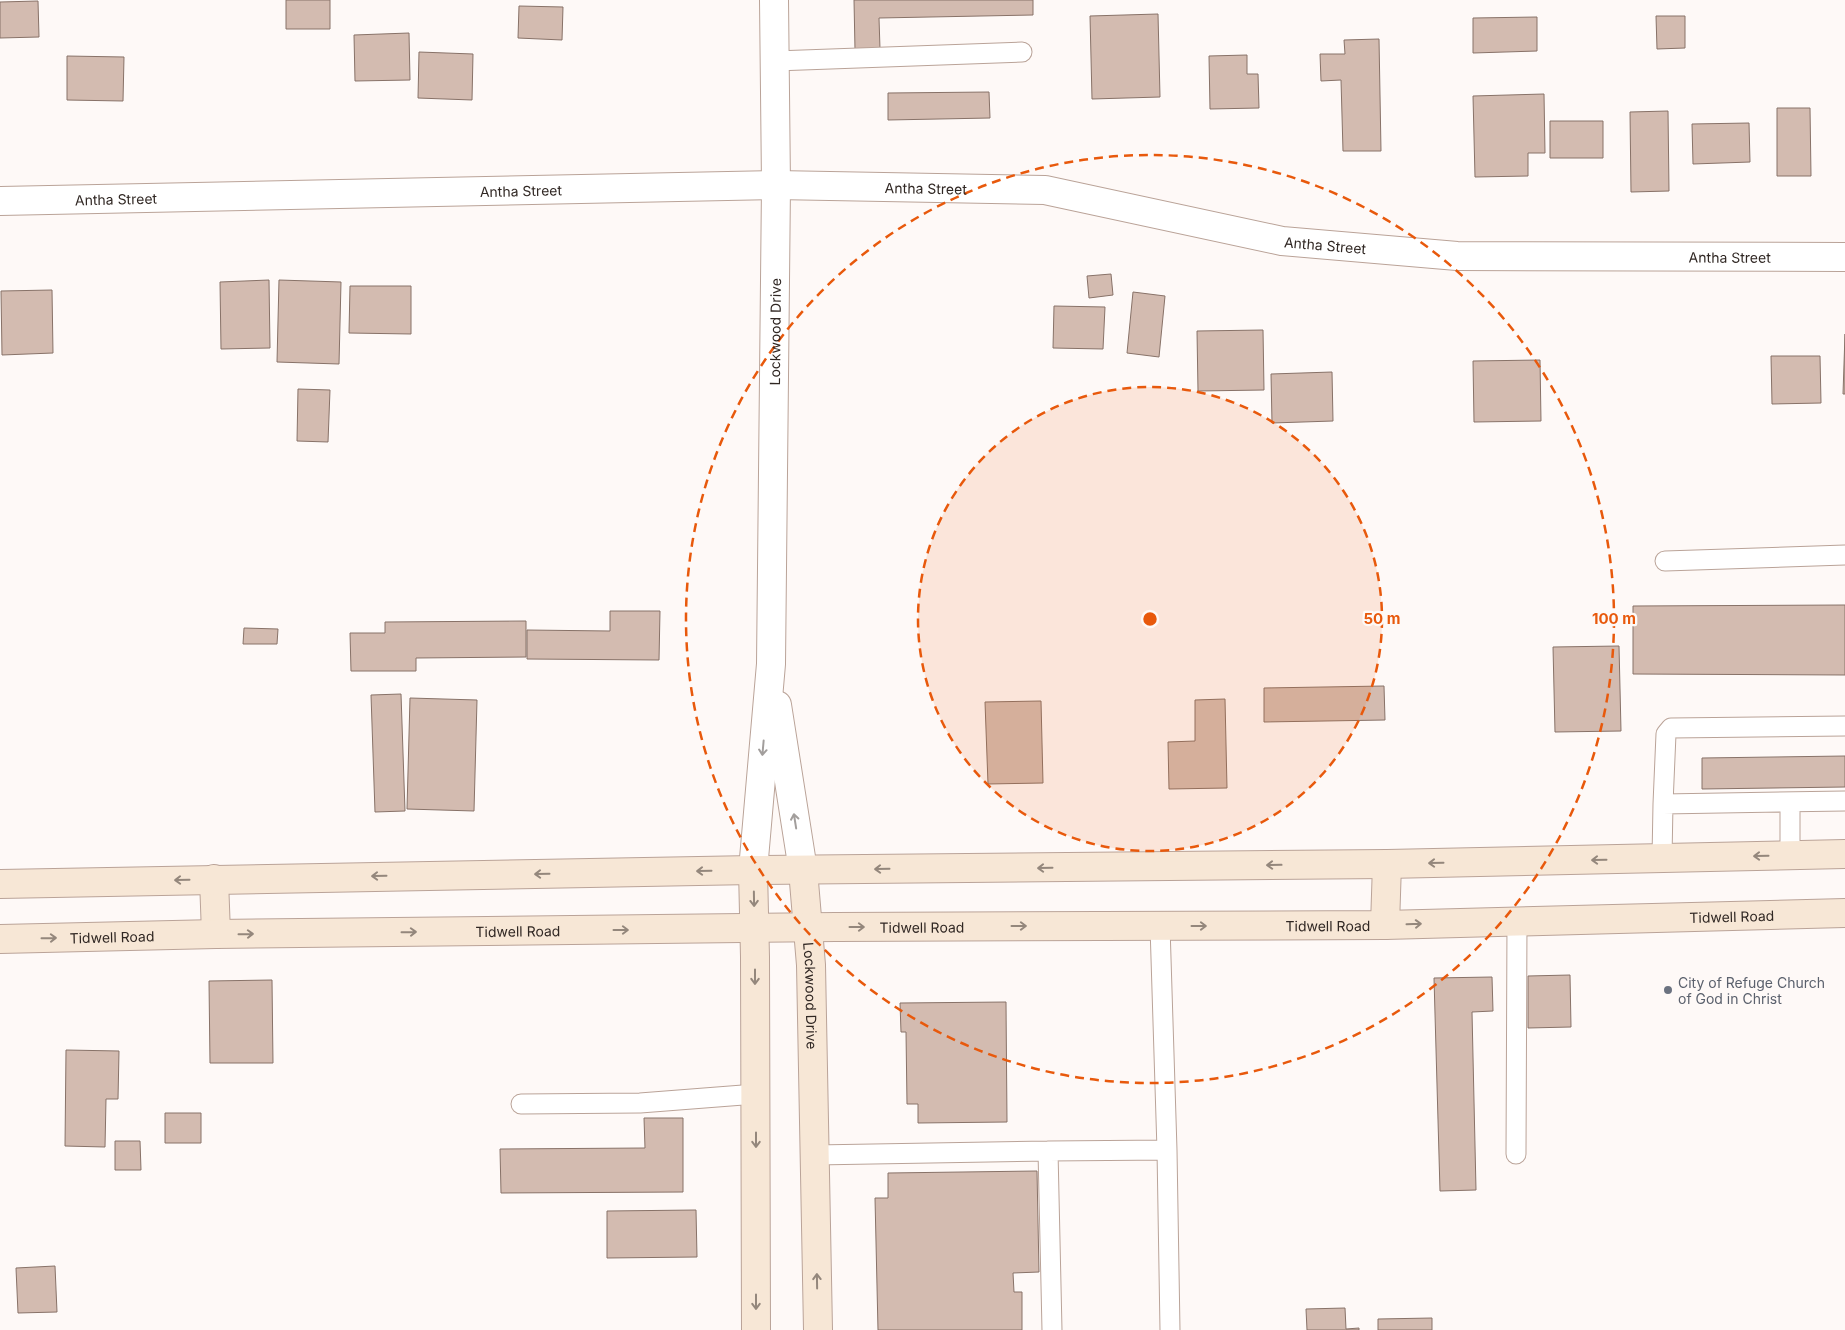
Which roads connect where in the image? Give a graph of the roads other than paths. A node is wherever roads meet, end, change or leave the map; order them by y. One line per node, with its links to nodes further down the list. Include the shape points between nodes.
1 (774, 0): 3 (street, Lockwood Drive)
2 (1022, 52): 3 (lane)
3 (775, 61): 4 (street, Lockwood Drive)
4 (776, 185): 5 (street, Antha Street); 6 (street, Antha Street, via 1045,190 1282,241 1457,256); 9 (street, Lockwood Drive)
5 (0, 201)
6 (1845, 257)
7 (1845, 555): 8 (lane)
8 (1665, 561)
9 (771, 664): 18 (street, Lockwood Drive, one-way to 18); 19 (street, Lockwood Drive, one-way to 9)
10 (1845, 726): 13 (lane, via 1671,728 1666,734)
11 (1845, 801): 12 (lane)
12 (1790, 802): 13 (lane); 15 (lane)
13 (1663, 804): 16 (lane)
14 (1845, 854): 15 (main road)
15 (1790, 856): 16 (main road, one-way to 16)
16 (1662, 858): 17 (main road, one-way to 17)
17 (1387, 864): 19 (main road, one-way to 19); 24 (main road)
18 (753, 870): 19 (main road); 20 (main road, one-way to 20); 27 (main road, Lockwood Drive, one-way to 27)
19 (803, 870): 26 (main road, Lockwood Drive)
20 (214, 879): 21 (main road, one-way to 21); 28 (main road)
21 (0, 884)
22 (1845, 913): 23 (main road, Tidwell Road)
23 (1517, 922): 24 (main road, Tidwell Road, one-way to 23); 34 (lane)
24 (1384, 925): 25 (main road, Tidwell Road, one-way to 24)
25 (1160, 926): 26 (main road, Tidwell Road, one-way to 25); 32 (lane)
26 (808, 928): 27 (main road, Tidwell Road); 35 (main road, Lockwood Drive)
27 (754, 929): 28 (main road, Tidwell Road, one-way to 27); 30 (main road, Lockwood Drive, one-way to 30)
28 (216, 934): 29 (main road, Tidwell Road, one-way to 28)
29 (0, 939)
30 (756, 1094): 31 (lane, via 640,1103); 36 (main road, Lockwood Drive, one-way to 36)
31 (521, 1104)
32 (1167, 1150): 33 (lane); 39 (lane)
33 (1048, 1151): 35 (lane); 38 (lane)
34 (1516, 1154)
35 (815, 1155): 37 (main road, Lockwood Drive, one-way to 35)
36 (756, 1330)
37 (818, 1330)
38 (1052, 1330)
39 (1170, 1330)

